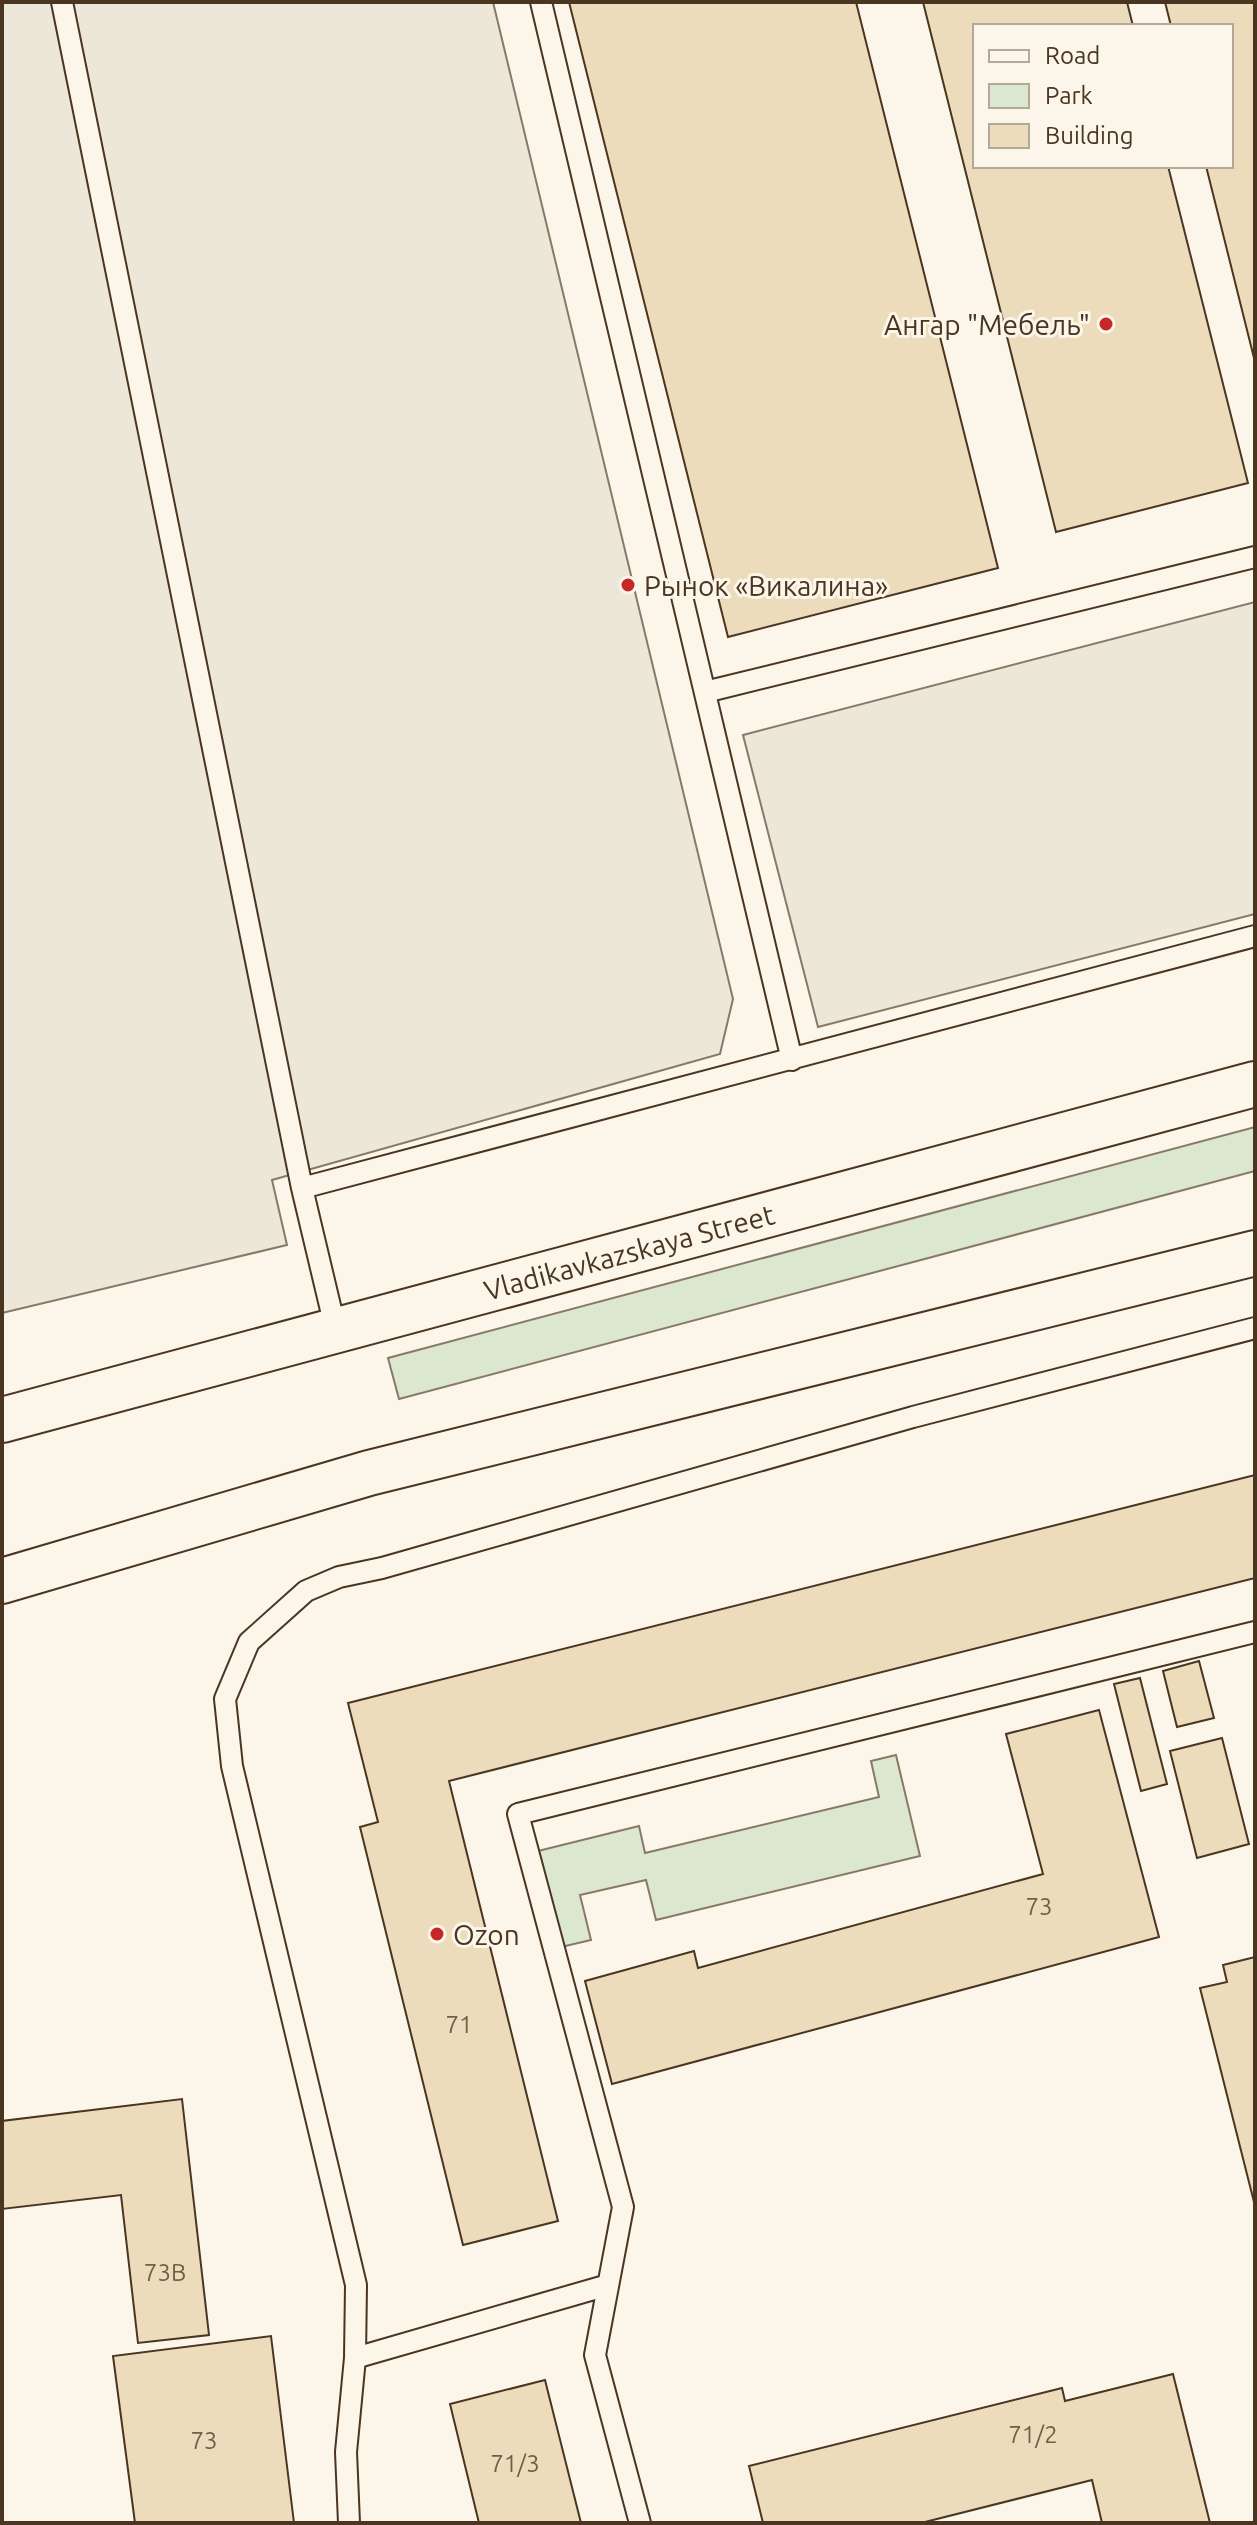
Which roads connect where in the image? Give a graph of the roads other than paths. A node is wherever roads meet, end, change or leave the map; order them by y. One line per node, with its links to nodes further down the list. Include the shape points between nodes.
1 (62, 2): 8 (lane)
2 (541, 2): 4 (lane)
3 (1255, 557): 4 (lane)
4 (705, 692): 6 (lane)
5 (1255, 936): 6 (lane)
6 (792, 1060): 8 (lane)
7 (1255, 1084): 11 (main road, Vladikavkazskaya Street)
8 (302, 1188): 11 (lane)
9 (1255, 1253): 13 (main road, via 369,1473)
10 (1255, 1328): 16 (lane, via 339,1577 306,1591 249,1642 225,1699 232,1766 356,2285)
11 (336, 1331): 12 (main road, Vladikavkazskaya Street)
12 (2, 1420)
13 (2, 1581)
14 (1255, 1632): 15 (lane, via 518,1814 623,2207)
15 (608, 2285): 16 (lane); 18 (lane, via 595,2355)
16 (355, 2358): 17 (lane, via 346,2452)
17 (349, 2523)
18 (640, 2523)

